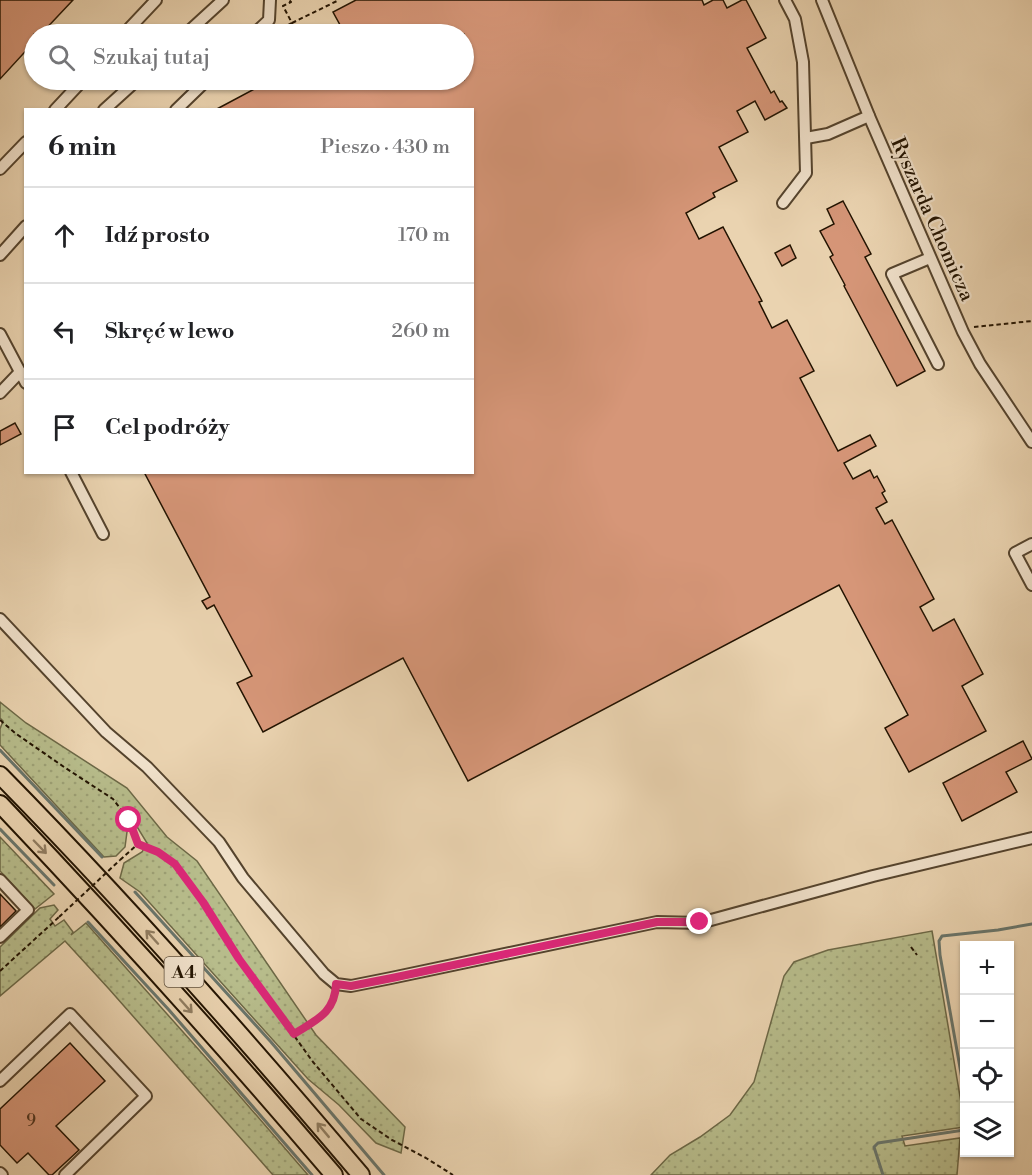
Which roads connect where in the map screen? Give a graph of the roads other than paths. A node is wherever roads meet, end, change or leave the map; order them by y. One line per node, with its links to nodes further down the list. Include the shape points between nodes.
1 (156, 0): 6 (street)
2 (223, 0): 7 (street)
3 (270, 0): 8 (street, via 269,20)
4 (785, 0): 16 (street, via 795,19 803,62)
5 (822, 0): 15 (street, Ryszarda Chomicza)
6 (133, 24)
7 (197, 24)
8 (265, 24)
9 (74, 90): 12 (street)
10 (126, 90): 13 (street)
11 (197, 90): 14 (street)
12 (57, 108)
13 (106, 108)
14 (178, 108)
15 (869, 116): 16 (street, via 828,134); 22 (street, Ryszarda Chomicza)
16 (806, 138): 19 (street, via 806,173)
17 (24, 143): 18 (street)
18 (0, 169)
19 (783, 203)
20 (24, 228): 21 (street)
21 (0, 255)
22 (930, 258): 24 (street, via 892,274); 28 (street, Ryszarda Chomicza, via 963,332)
23 (0, 334): 25 (street)
24 (938, 364)
25 (20, 372): 26 (street); 27 (street)
26 (24, 379)
27 (0, 393)
28 (1032, 442)
29 (72, 474): 30 (street)
30 (103, 534)
31 (1032, 544): 32 (street, via 1015,553)
32 (1032, 585)
33 (0, 619): 36 (street, via 106,732 147,766 219,842 243,878 336,984 351,986 657,922 700,922)
34 (0, 774): 42 (highway, A4, one-way to 34, via 192,981)
35 (0, 804): 41 (highway, A4, one-way to 41, via 78,886)
36 (1032, 838)
37 (0, 880): 38 (street, via 28,910)
38 (0, 937)
39 (0, 1081): 40 (street, via 70,1014 146,1095)
40 (65, 1175)
41 (334, 1175)
42 (361, 1175)

